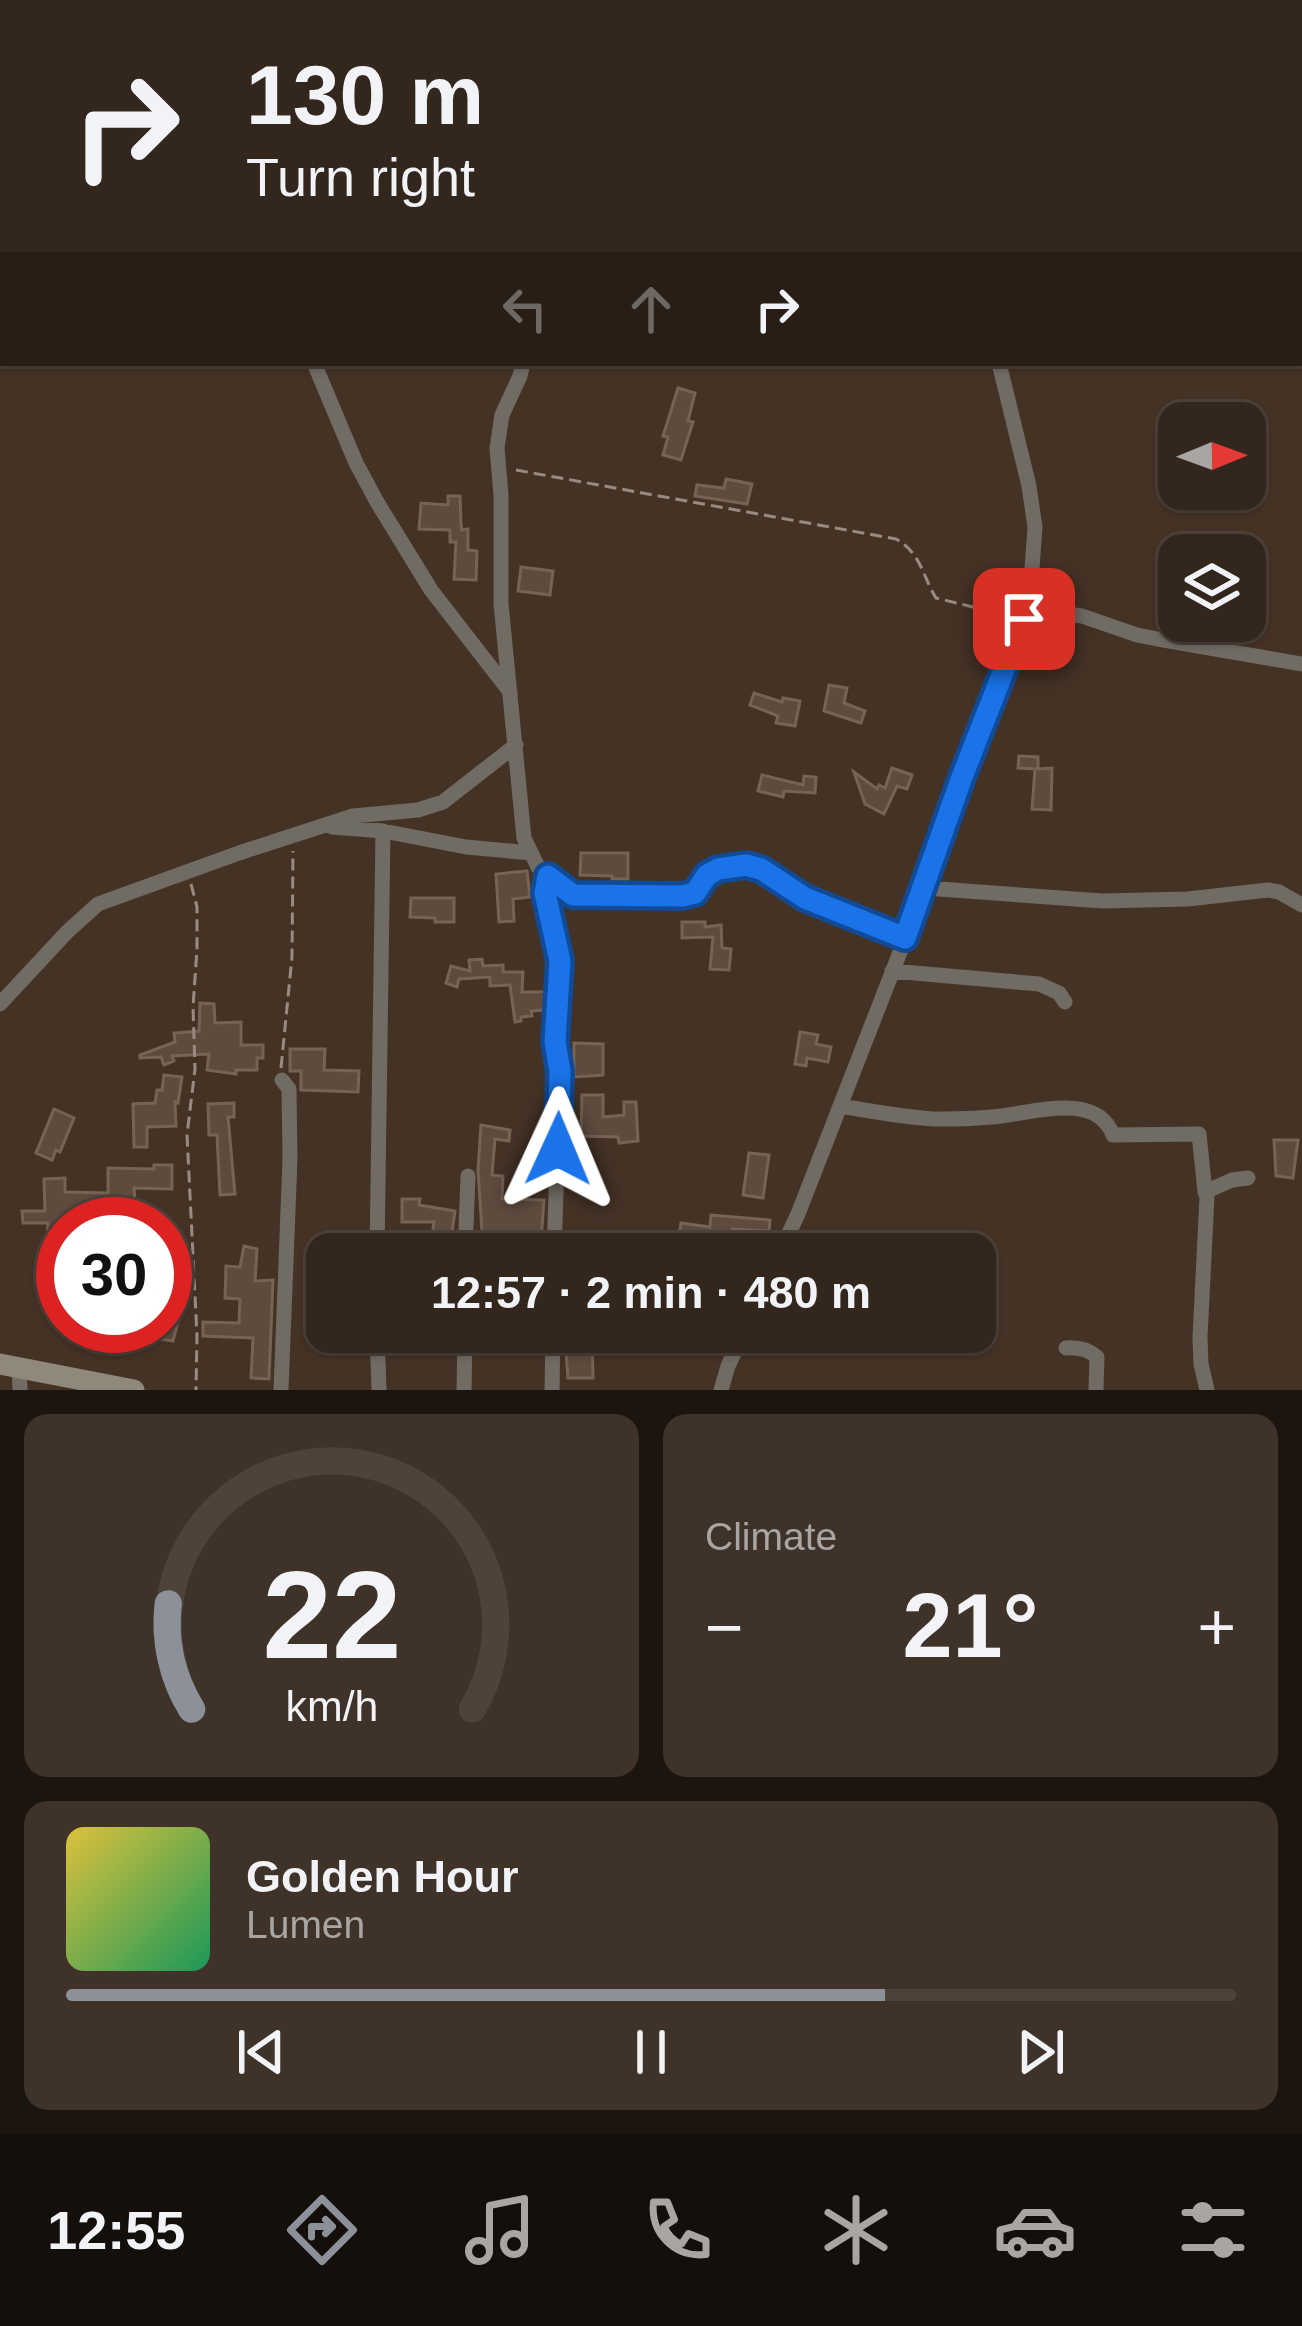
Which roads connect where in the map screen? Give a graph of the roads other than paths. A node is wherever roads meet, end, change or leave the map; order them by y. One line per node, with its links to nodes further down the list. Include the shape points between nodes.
1 (315, 366): 6 (street, via 377,502 431,590)
2 (522, 366): 6 (street, via 496,448)
3 (1000, 366): 4 (street, via 1035,526)
4 (1027, 614): 5 (street, via 1082,616 1182,644); 12 (street)
5 (1302, 664)
6 (512, 694): 7 (street)
7 (516, 745): 8 (street, via 430,808); 10 (street)
8 (320, 828): 9 (street); 17 (street, via 98,904)
9 (383, 831): 10 (street); 23 (street)
10 (531, 853): 11 (street)
11 (548, 876): 14 (street, via 573,895 682,896 718,869 746,865); 25 (street, via 560,961)
12 (925, 888): 13 (street, via 1103,902 1268,890); 14 (street)
13 (1302, 905)
14 (905, 938): 15 (street)
15 (892, 971): 16 (street, via 1039,984); 19 (street)
16 (1065, 1002)
17 (0, 1004)
18 (282, 1080): 34 (street, via 290,1159)
19 (840, 1106): 22 (street, via 952,1119 1053,1107 1101,1117 1113,1135 1199,1135); 26 (street)
20 (468, 1176): 24 (street)
21 (1249, 1178): 22 (street)
22 (1205, 1192): 40 (street, via 1200,1351)
23 (377, 1233)
24 (466, 1233)
25 (555, 1233)
26 (788, 1233)
27 (1066, 1348): 39 (street, via 1097,1357)
28 (378, 1353): 35 (street)
29 (465, 1353): 36 (street)
30 (553, 1353): 37 (street)
31 (734, 1353): 38 (street)
32 (13, 1374): 33 (street)
33 (120, 1389)
34 (281, 1390)
35 (379, 1390)
36 (464, 1390)
37 (552, 1390)
38 (721, 1390)
39 (1096, 1390)
40 (1207, 1390)

